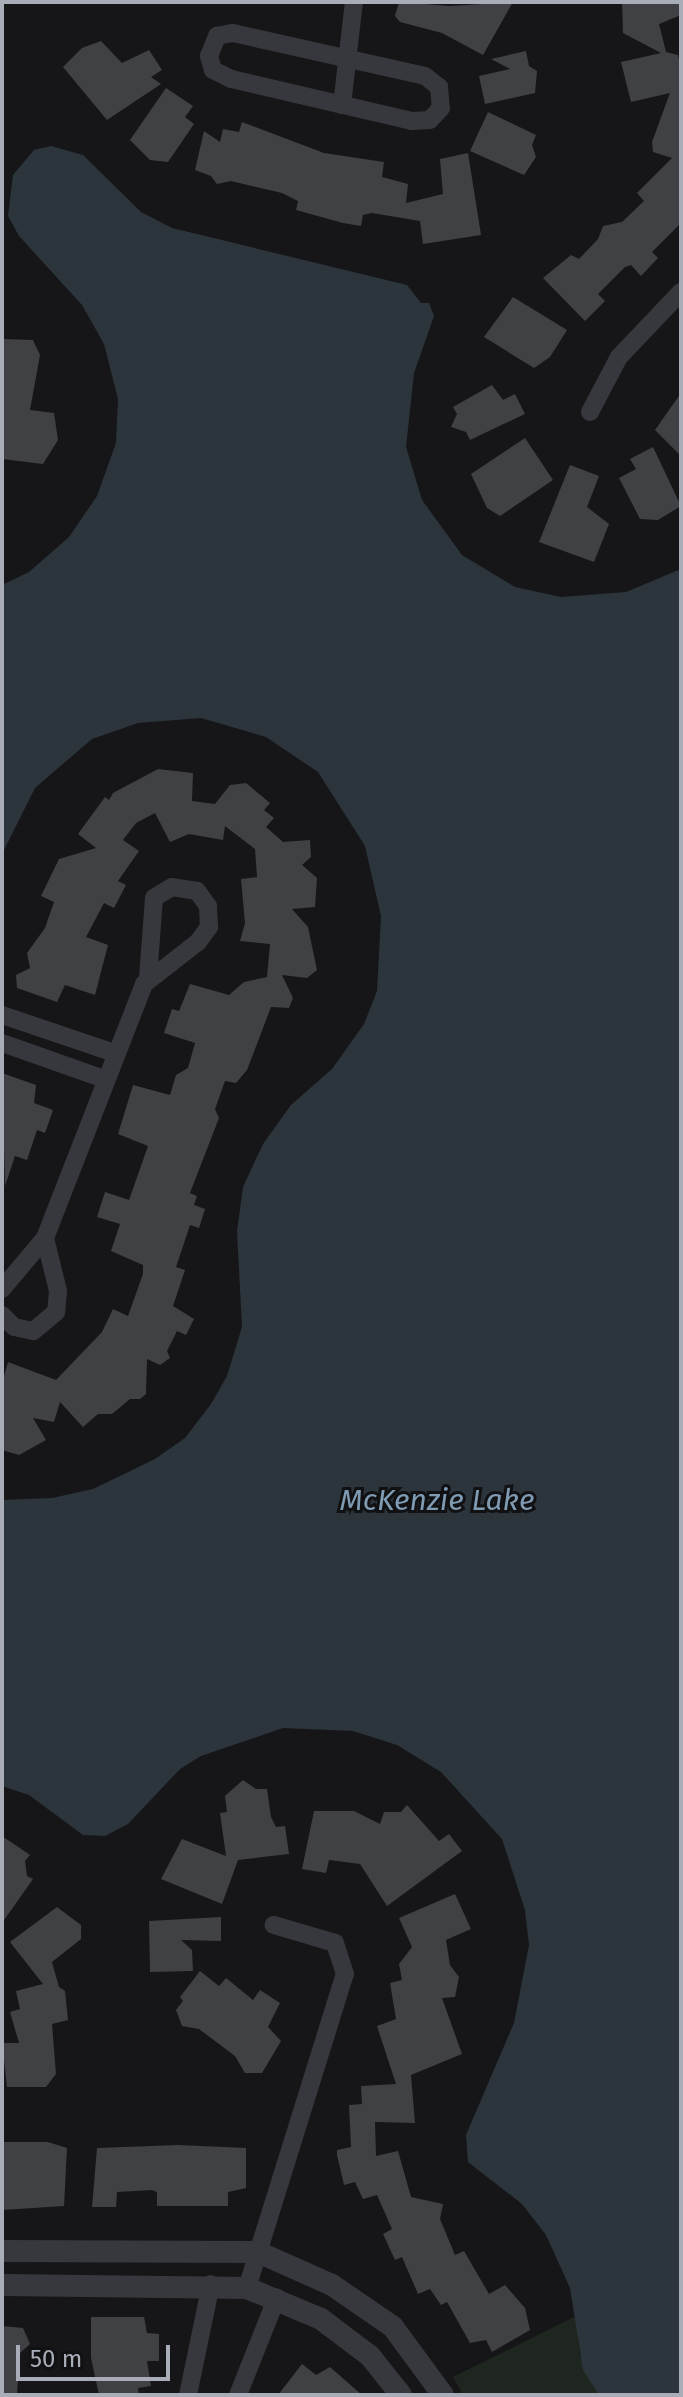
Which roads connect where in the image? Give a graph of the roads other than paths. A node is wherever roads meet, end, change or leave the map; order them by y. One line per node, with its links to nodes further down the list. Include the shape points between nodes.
1 (354, 2): 2 (street)
2 (348, 58): 3 (street); 3 (street, via 432,79 442,103 435,117 418,121); 3 (street, via 233,33 217,36 209,50 210,66 223,77)
3 (342, 105)
4 (681, 292): 5 (street, via 619,357)
5 (590, 412)
6 (148, 977): 6 (street, via 206,932 210,911 197,891 172,887 154,898); 9 (street)
7 (2, 1015): 9 (street)
8 (2, 1043): 10 (street)
9 (114, 1053): 10 (street)
10 (104, 1079): 11 (street)
11 (45, 1238): 12 (street); 13 (street, via 60,1299 56,1312 33,1331 14,1327)
12 (2, 1289)
13 (2, 1315)
14 (274, 1925): 16 (street, via 335,1943 345,1974)
15 (2, 2251): 16 (street)
16 (258, 2252): 19 (street); 24 (street, via 332,2285 393,2327)
17 (211, 2284): 18 (street); 19 (street); 21 (street)
18 (2, 2285)
19 (247, 2288): 20 (street)
20 (277, 2297): 22 (street); 23 (street, via 321,2319 370,2356)
21 (188, 2395)
22 (238, 2395)
23 (401, 2395)
24 (443, 2395)

